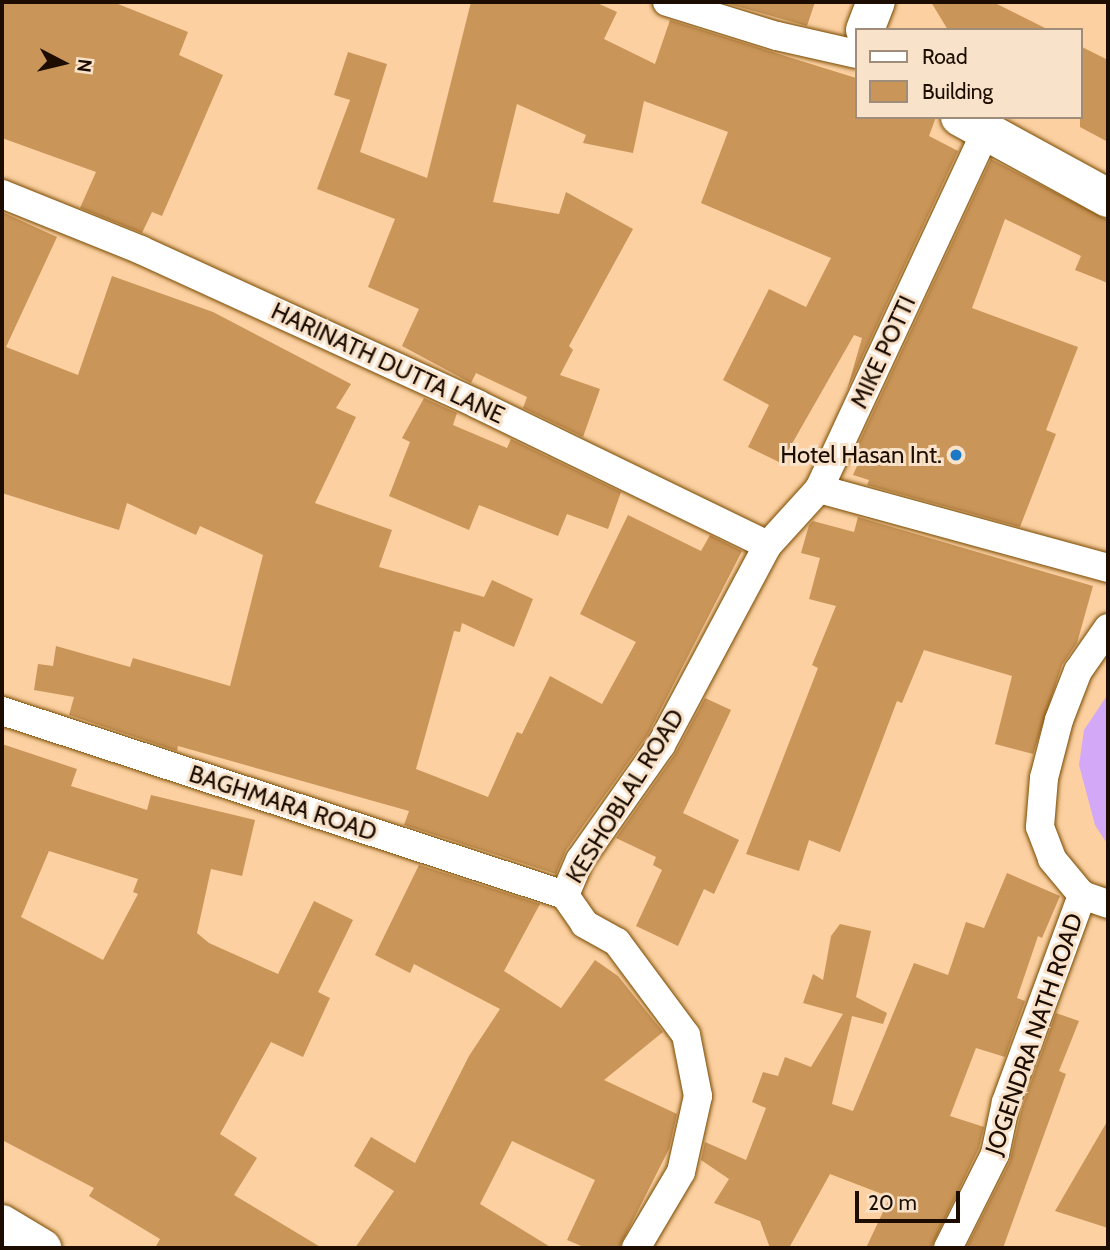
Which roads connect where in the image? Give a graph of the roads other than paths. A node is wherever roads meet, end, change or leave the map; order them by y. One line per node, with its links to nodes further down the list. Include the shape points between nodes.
1 (667, 2): 4 (street, via 777,36)
2 (876, 2): 3 (street)
3 (866, 28)
4 (855, 53)
5 (972, 125): 7 (street); 8 (street, MIKE POTTI)
6 (2, 194): 9 (street, HARINATH DUTTA LANE, via 141,250 477,404)
7 (1108, 198)
8 (818, 489): 9 (street, KESHOBLAL ROAD); 10 (street)
9 (768, 545): 13 (street, KESHOBLAL ROAD, via 661,745 580,860)
10 (1108, 568)
11 (1108, 628): 14 (street, via 1078,671 1044,778 1040,827 1052,859)
12 (2, 711): 13 (street, BAGHMARA ROAD)
13 (565, 895): 18 (street, KESHOBLAL ROAD, via 585,924 617,942 686,1035 698,1096 681,1172)
14 (1082, 895): 15 (street); 19 (street, JOGENDRA NATH ROAD, via 1006,1102 995,1154)
15 (1108, 904)
16 (2, 1224): 17 (street)
17 (41, 1248)
18 (636, 1248)
19 (948, 1248)

